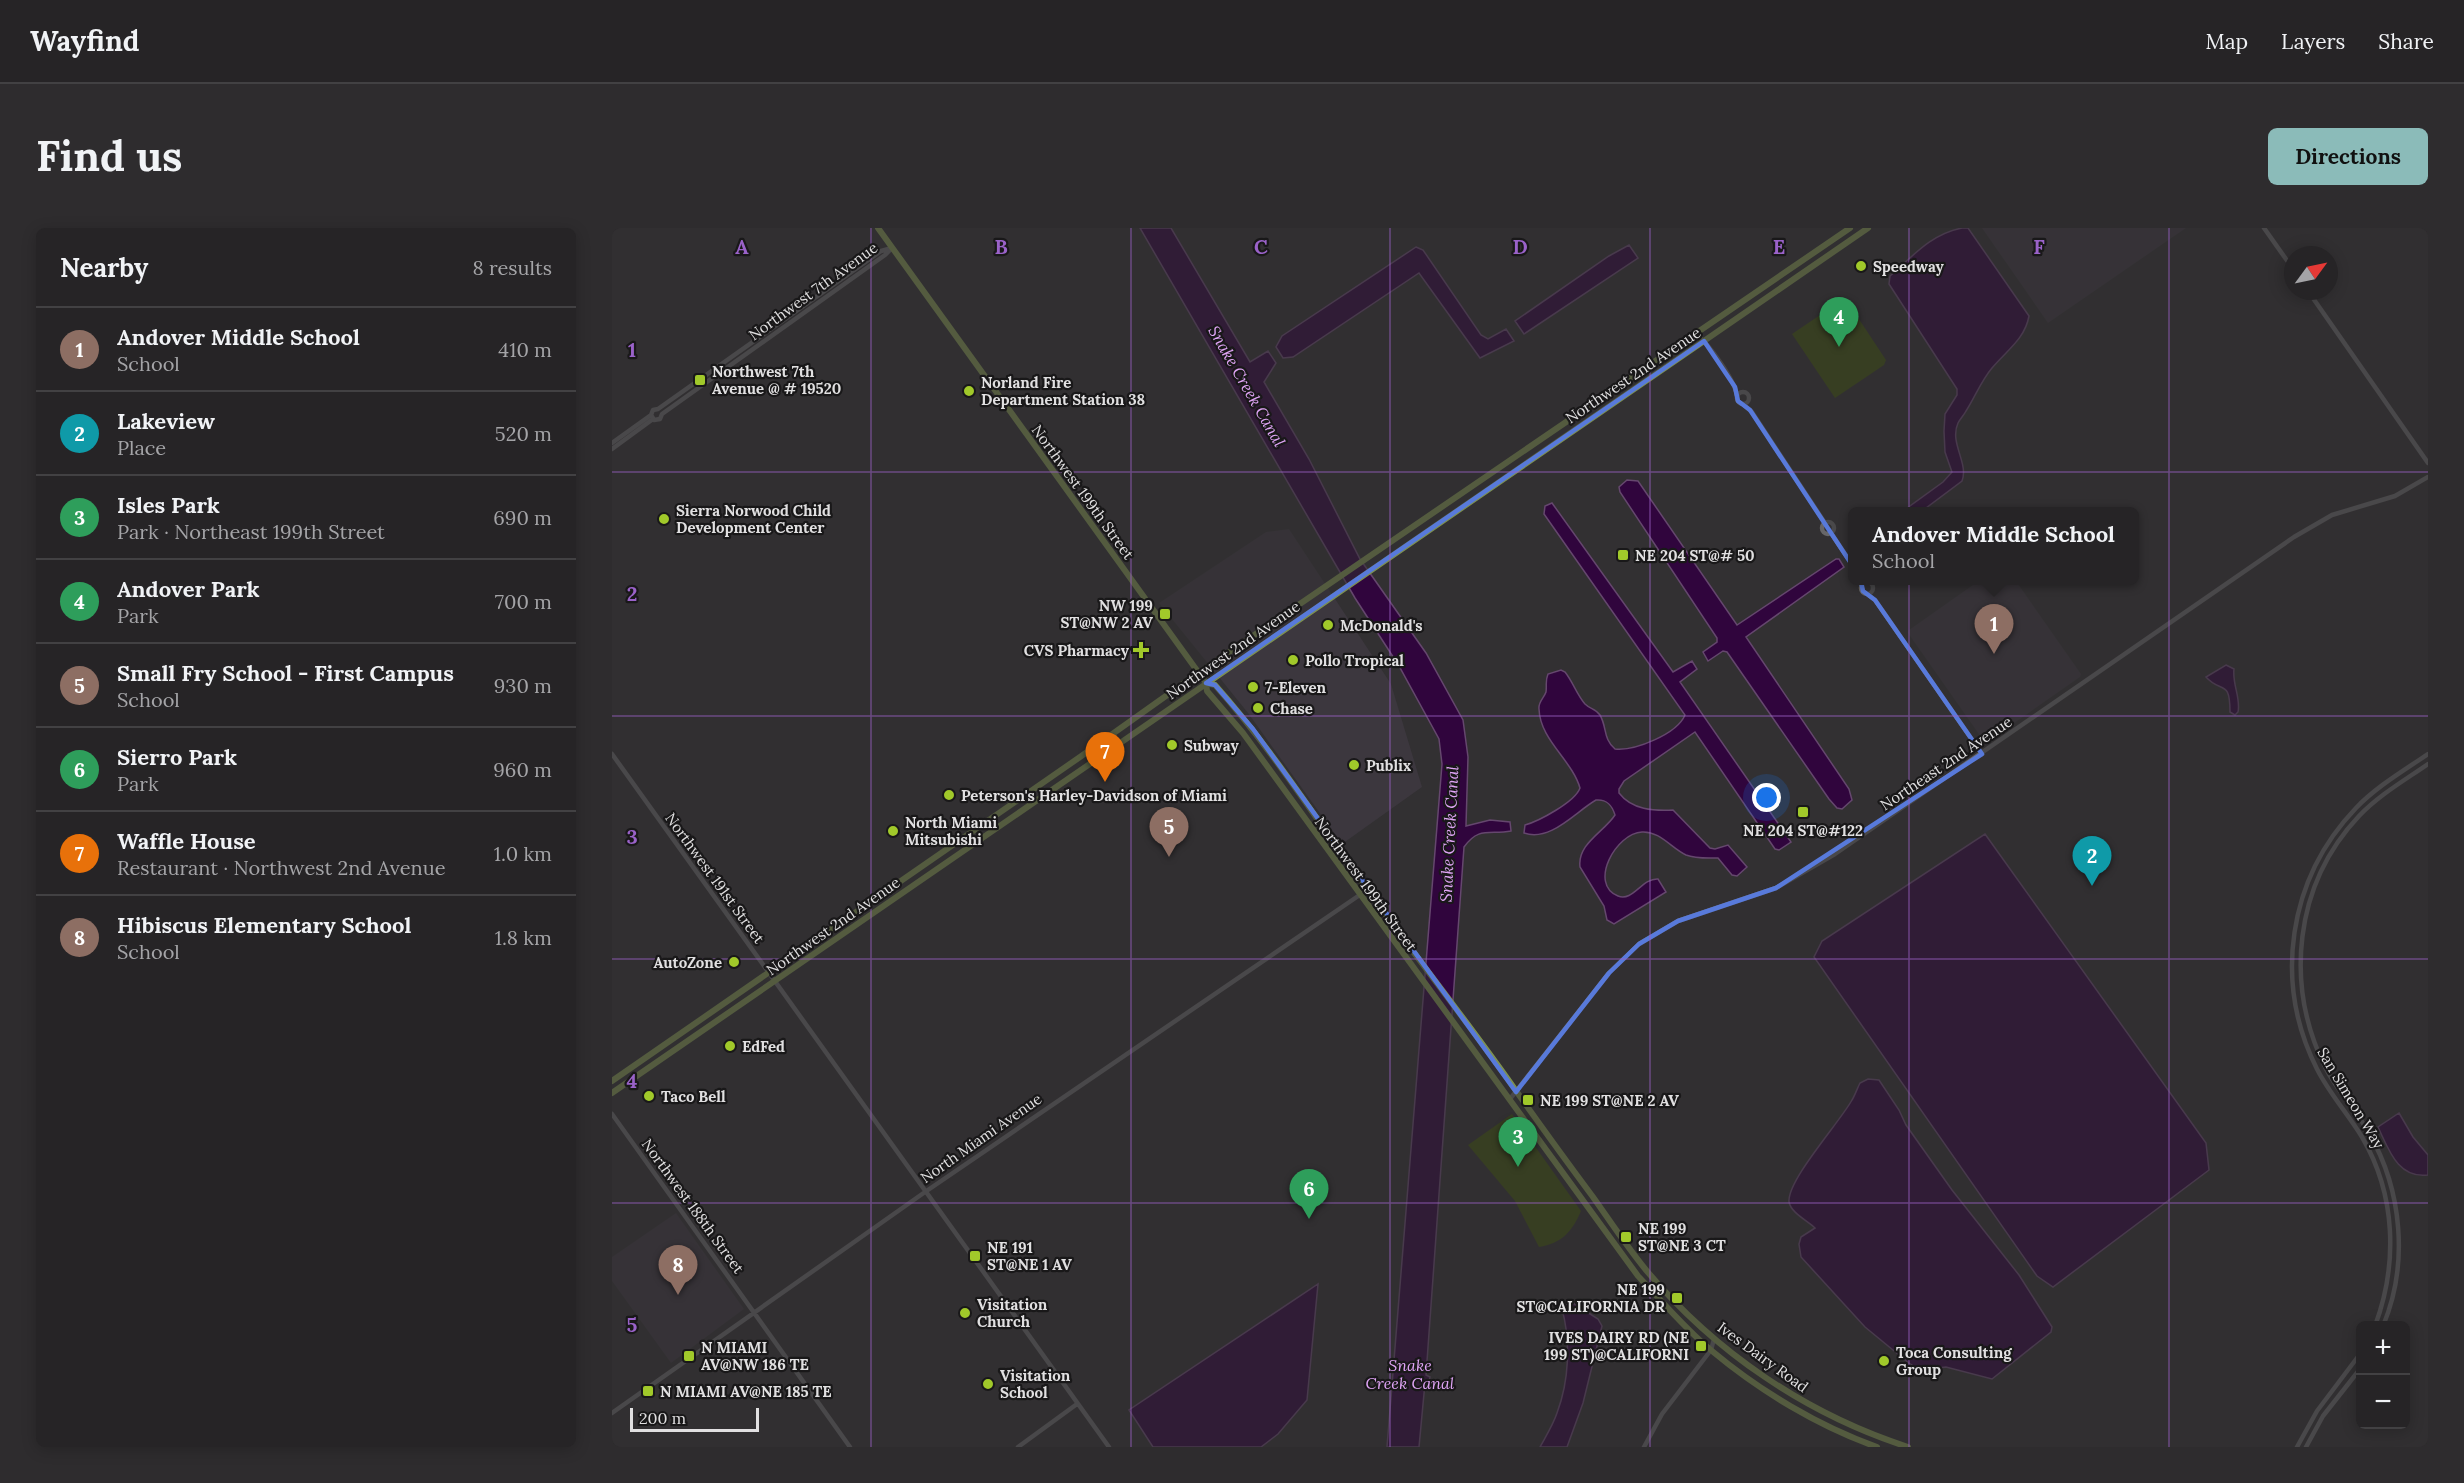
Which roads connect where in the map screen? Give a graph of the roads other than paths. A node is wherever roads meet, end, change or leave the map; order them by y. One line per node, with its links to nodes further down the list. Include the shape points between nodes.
1 (878, 228): 5 (main road, Northwest 199th Street)
2 (1850, 228): 8 (main road, Northwest 2nd Avenue)
3 (1868, 228): 9 (main road, Northwest 2nd Avenue)
4 (2264, 228): 6 (street)
5 (892, 248): 16 (street, Northwest 7th Avenue); 30 (main road, Northwest 199th Street)
6 (2284, 256)
7 (2314, 300): 20 (street)
8 (1699, 332): 9 (street); 30 (main road, Northwest 2nd Avenue)
9 (1704, 340): 10 (street); 31 (main road, Northwest 2nd Avenue)
10 (1735, 387): 11 (street); 12 (street)
11 (1743, 392): 12 (street); 13 (street)
12 (1737, 396): 14 (street)
13 (1748, 400): 14 (street); 15 (street)
14 (1743, 404): 15 (street)
15 (1750, 410): 22 (street)
16 (660, 411): 17 (street, Northwest 7th Avenue, via 653,410); 17 (street, Northwest 7th Avenue, via 660,419)
17 (652, 417): 18 (street, Northwest 7th Avenue); 19 (street, Northwest 7th Avenue)
18 (612, 443)
19 (612, 449)
20 (2428, 463)
21 (2428, 477): 33 (street, Northeast 2nd Avenue, via 2395,496 2332,515 2294,537)
22 (1825, 524): 23 (street, via 1824,532); 23 (street, via 1833,525)
23 (1831, 533): 24 (street)
24 (1848, 558)
25 (1863, 585): 28 (street, via 1862,591)
26 (1872, 585): 27 (street)
27 (1873, 590): 28 (street); 29 (street)
28 (1867, 594): 29 (street)
29 (1875, 600): 33 (street)
30 (1199, 673): 31 (main road, Northwest 199th Street); 38 (main road, Northwest 2nd Avenue)
31 (1206, 683): 36 (main road, Northwest 199th Street, via 1215,685 1253,729); 37 (main road, Northwest 199th Street, via 1207,691); 39 (main road, Northwest 2nd Avenue)
32 (612, 754): 38 (street, Northwest 191st Street)
33 (1982, 754): 41 (street, Northeast 2nd Avenue, via 1835,854 1776,888 1678,921 1639,944 1623,957)
34 (2428, 754): 47 (street, San Simeon Way, via 2361,803 2328,842 2303,894 2292,945 2294,999 2308,1051 2370,1152 2385,1195 2391,1254)
35 (2428, 764): 48 (street, San Simeon Way, via 2360,815 2333,850 2311,897 2300,953 2301,988 2313,1041 2327,1071 2378,1150 2393,1193 2399,1253)
36 (1367, 890): 37 (street, North Miami Avenue); 41 (main road, Northwest 199th Street)
37 (1359, 895): 43 (main road, Northwest 199th Street); 45 (street, North Miami Avenue)
38 (769, 973): 39 (street, Northwest 191st Street); 40 (main road, Northwest 2nd Avenue)
39 (774, 981): 42 (main road, Northwest 2nd Avenue); 45 (street, Northwest 191st Street)
40 (612, 1081)
41 (1516, 1092): 43 (street, Northeast 2nd Avenue); 49 (main road, Ives Dairy Road, via 1646,1269)
42 (612, 1094)
43 (1510, 1100): 50 (main road, Ives Dairy Road, via 1638,1276)
44 (612, 1114): 46 (street, Northwest 188th Street)
45 (925, 1191): 46 (street, North Miami Avenue); 53 (street, Northwest 191st Street)
46 (754, 1312): 54 (street, North Miami Avenue); 55 (street, Northwest 188th Street)
47 (2377, 1321)
48 (2385, 1321)
49 (1714, 1339): 50 (street); 60 (main road, Ives Dairy Road, via 1817,1410)
50 (1711, 1350): 58 (street, via 1662,1414); 59 (main road, Ives Dairy Road, via 1772,1395)
51 (2356, 1360): 61 (street, via 2317,1411)
52 (2356, 1375): 62 (street)
53 (1077, 1404): 56 (street); 57 (street, Northwest 191st Street)
54 (612, 1413)
55 (850, 1447)
56 (1018, 1447)
57 (1109, 1447)
58 (1644, 1447)
59 (1877, 1447)
60 (1908, 1447)
61 (2297, 1447)
62 (2306, 1447)

